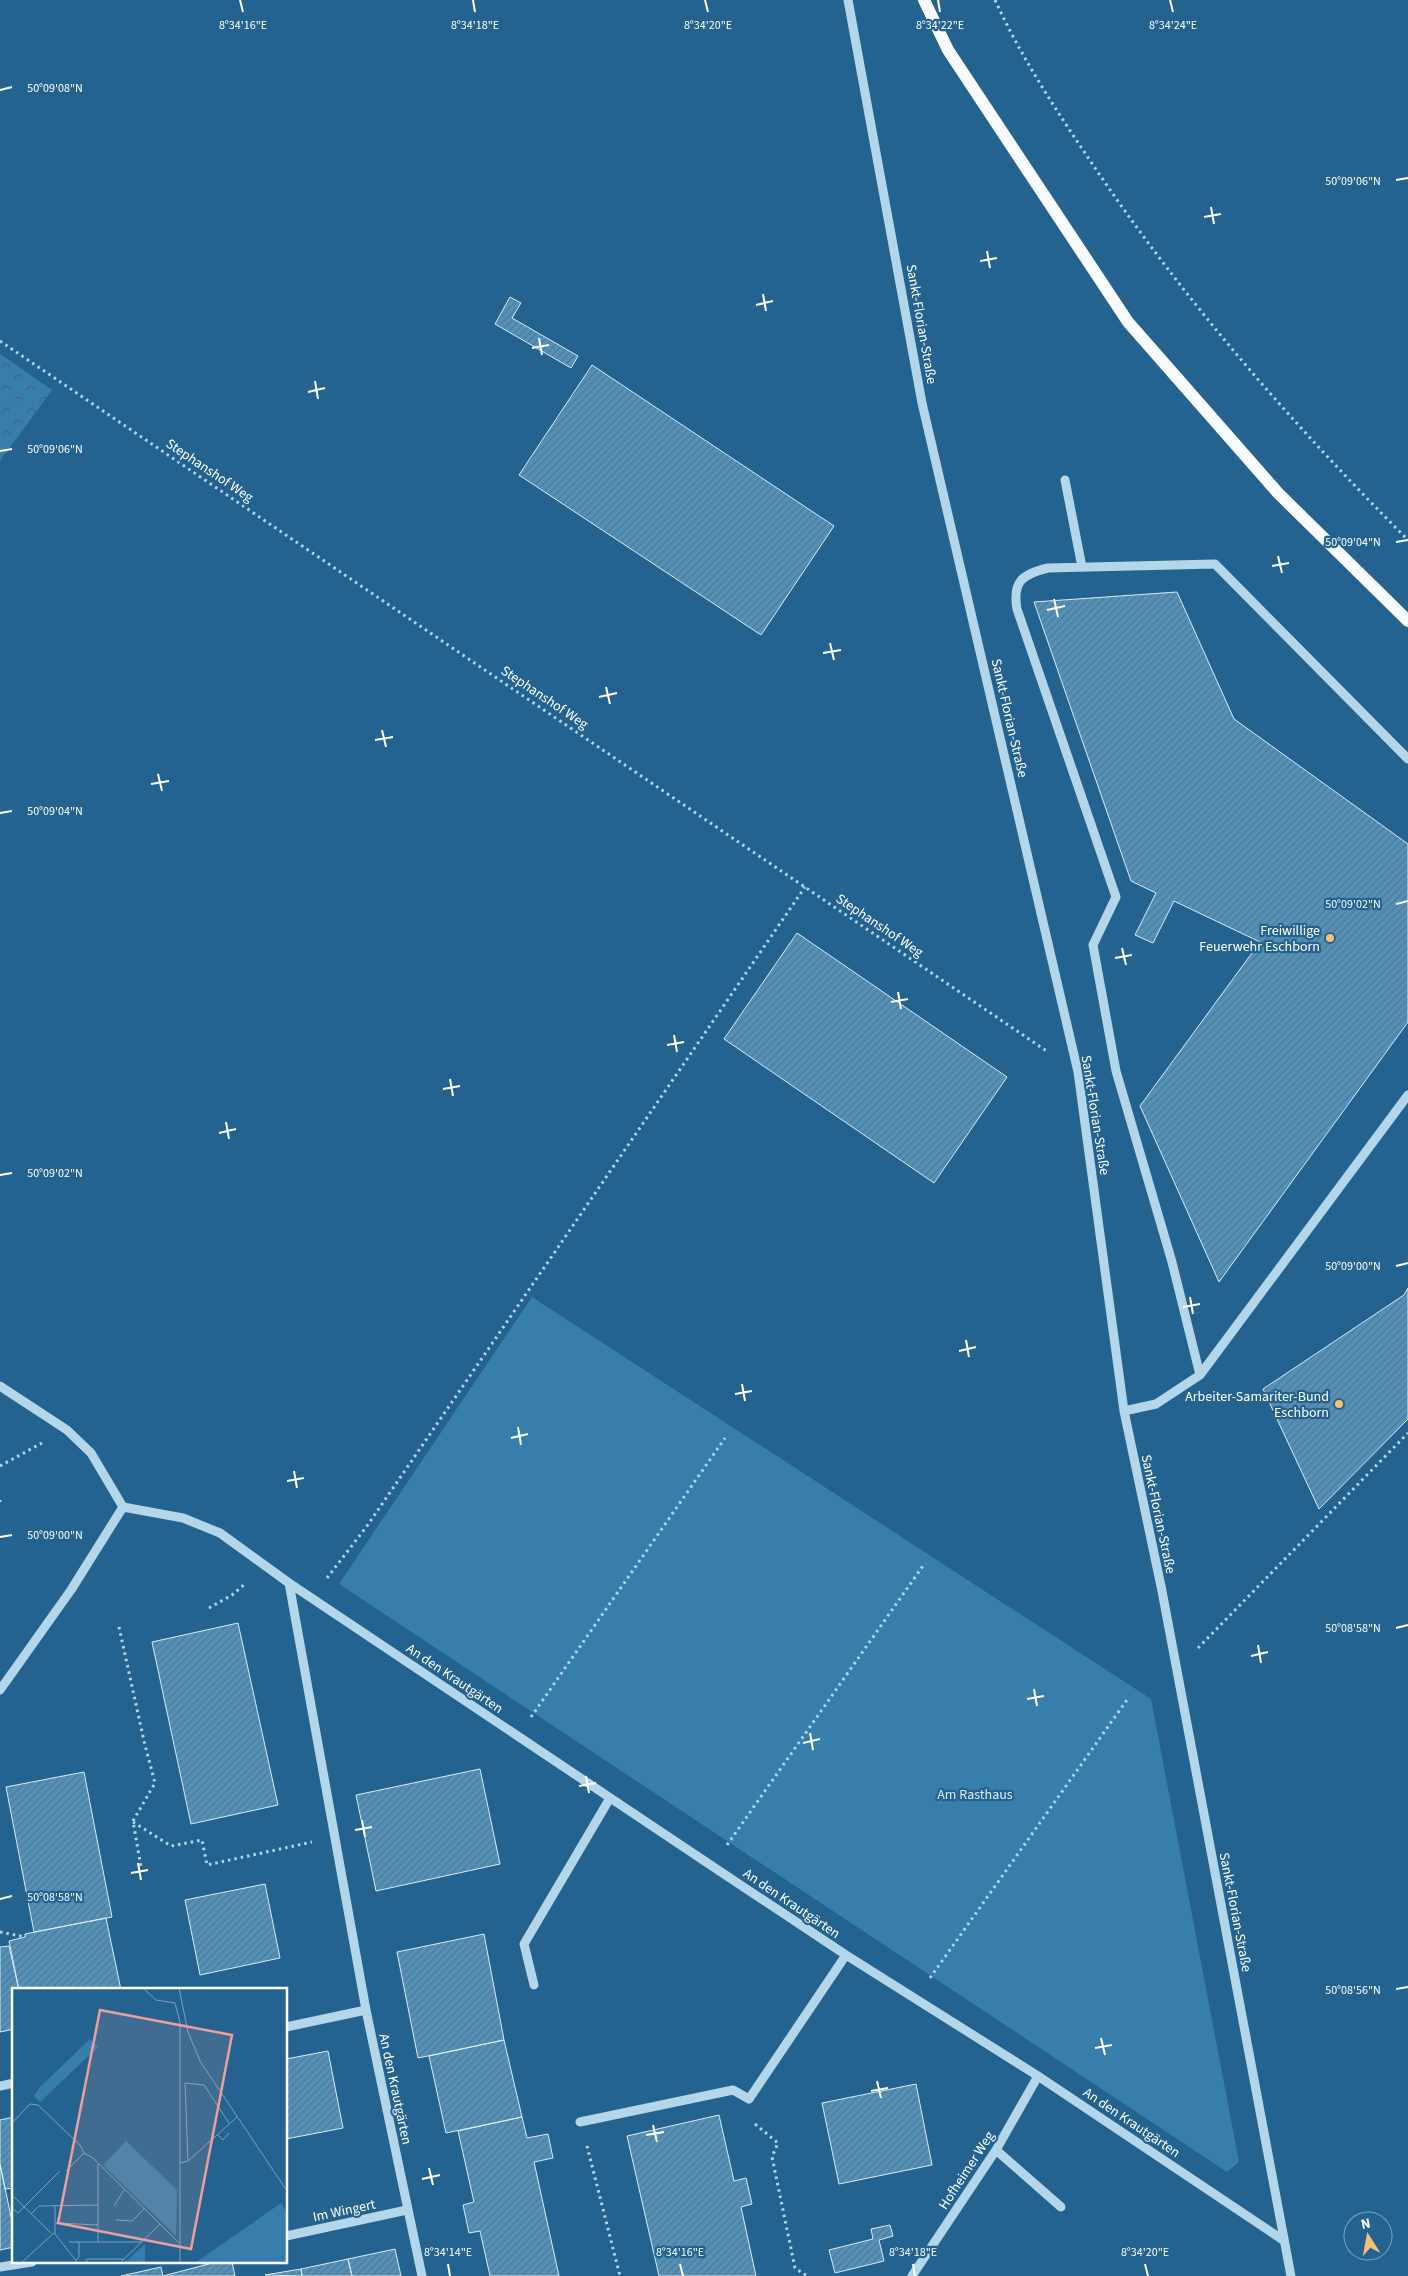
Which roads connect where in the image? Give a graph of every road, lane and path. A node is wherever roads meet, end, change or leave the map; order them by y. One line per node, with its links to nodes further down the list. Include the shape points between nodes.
1 (848, 0): 11 (street, Sankt-Florian-Straße, via 922,403)
2 (924, 0): 8 (main road, via 948,50 1128,322 1278,493)
3 (995, 0): 6 (path, via 1059,114 1131,222 1227,344 1335,467)
4 (0, 341): 10 (path, Stephanshof Weg)
5 (1065, 480): 7 (street)
6 (1408, 540)
7 (1082, 567): 9 (street, via 1215,564); 13 (street, via 1031,572 1020,580 1015,595 1017,609 1116,897 1093,945 1116,1071 1172,1262)
8 (1408, 621)
9 (1408, 759)
10 (805, 888): 11 (path, Stephanshof Weg); 24 (path, via 367,1526)
11 (1078, 1072): 15 (street, Sankt-Florian-Straße)
12 (1408, 1095): 13 (street)
13 (1200, 1375): 15 (street, via 1156,1404)
14 (0, 1386): 16 (street)
15 (1124, 1411): 27 (street, Sankt-Florian-Straße)
16 (67, 1430): 19 (path); 20 (street, via 91,1453)
17 (1408, 1433): 27 (path)
18 (725, 1438): 30 (path)
19 (0, 1466)
20 (123, 1507): 22 (street, An den Krautgärten, via 183,1518 220,1533); 28 (street, via 71,1590)
21 (925, 1563): 34 (path)
22 (266, 1567): 23 (street, An den Krautgärten); 25 (path, via 232,1595)
23 (289, 1583): 24 (street, An den Krautgärten); 33 (street, An den Krautgärten)
24 (311, 1598): 30 (street, An den Krautgärten)
25 (209, 1608)
26 (119, 1627): 32 (path, via 155,1783)
27 (1176, 1670): 50 (street, Sankt-Florian-Straße)
28 (0, 1690)
29 (1129, 1696): 40 (path)
30 (518, 1736): 31 (street, An den Krautgärten)
31 (610, 1798): 34 (street, An den Krautgärten); 39 (street, via 524,1944)
32 (133, 1821): 33 (path, via 171,1846 202,1840 206,1865); 35 (path)
33 (334, 1837): 41 (street, An den Krautgärten)
34 (712, 1866): 38 (street, An den Krautgärten)
35 (141, 1867)
36 (0, 1932): 37 (path)
37 (25, 1937)
38 (846, 1955): 40 (street, An den Krautgärten); 44 (street)
39 (534, 1986)
40 (915, 1999): 43 (street, An den Krautgärten)
41 (366, 2010): 42 (street); 48 (street, An den Krautgärten)
42 (288, 2027)
43 (1038, 2076): 46 (street, Hofheimer Weg); 50 (street, An den Krautgärten)
44 (749, 2099): 45 (street, via 733,2090); 55 (path, via 748,2118 778,2143 772,2158 795,2268)
45 (580, 2122): 54 (path)
46 (996, 2150): 47 (street); 56 (street, Hofheimer Weg)
47 (1061, 2207)
48 (407, 2210): 49 (street, Im Wingert); 53 (street, An den Krautgärten)
49 (288, 2236)
50 (1284, 2240): 57 (street, Sankt-Florian-Straße)
51 (19, 2264): 52 (street)
52 (0, 2267)
53 (422, 2276)
54 (620, 2276)
55 (807, 2276)
56 (912, 2276)
57 (1291, 2276)

